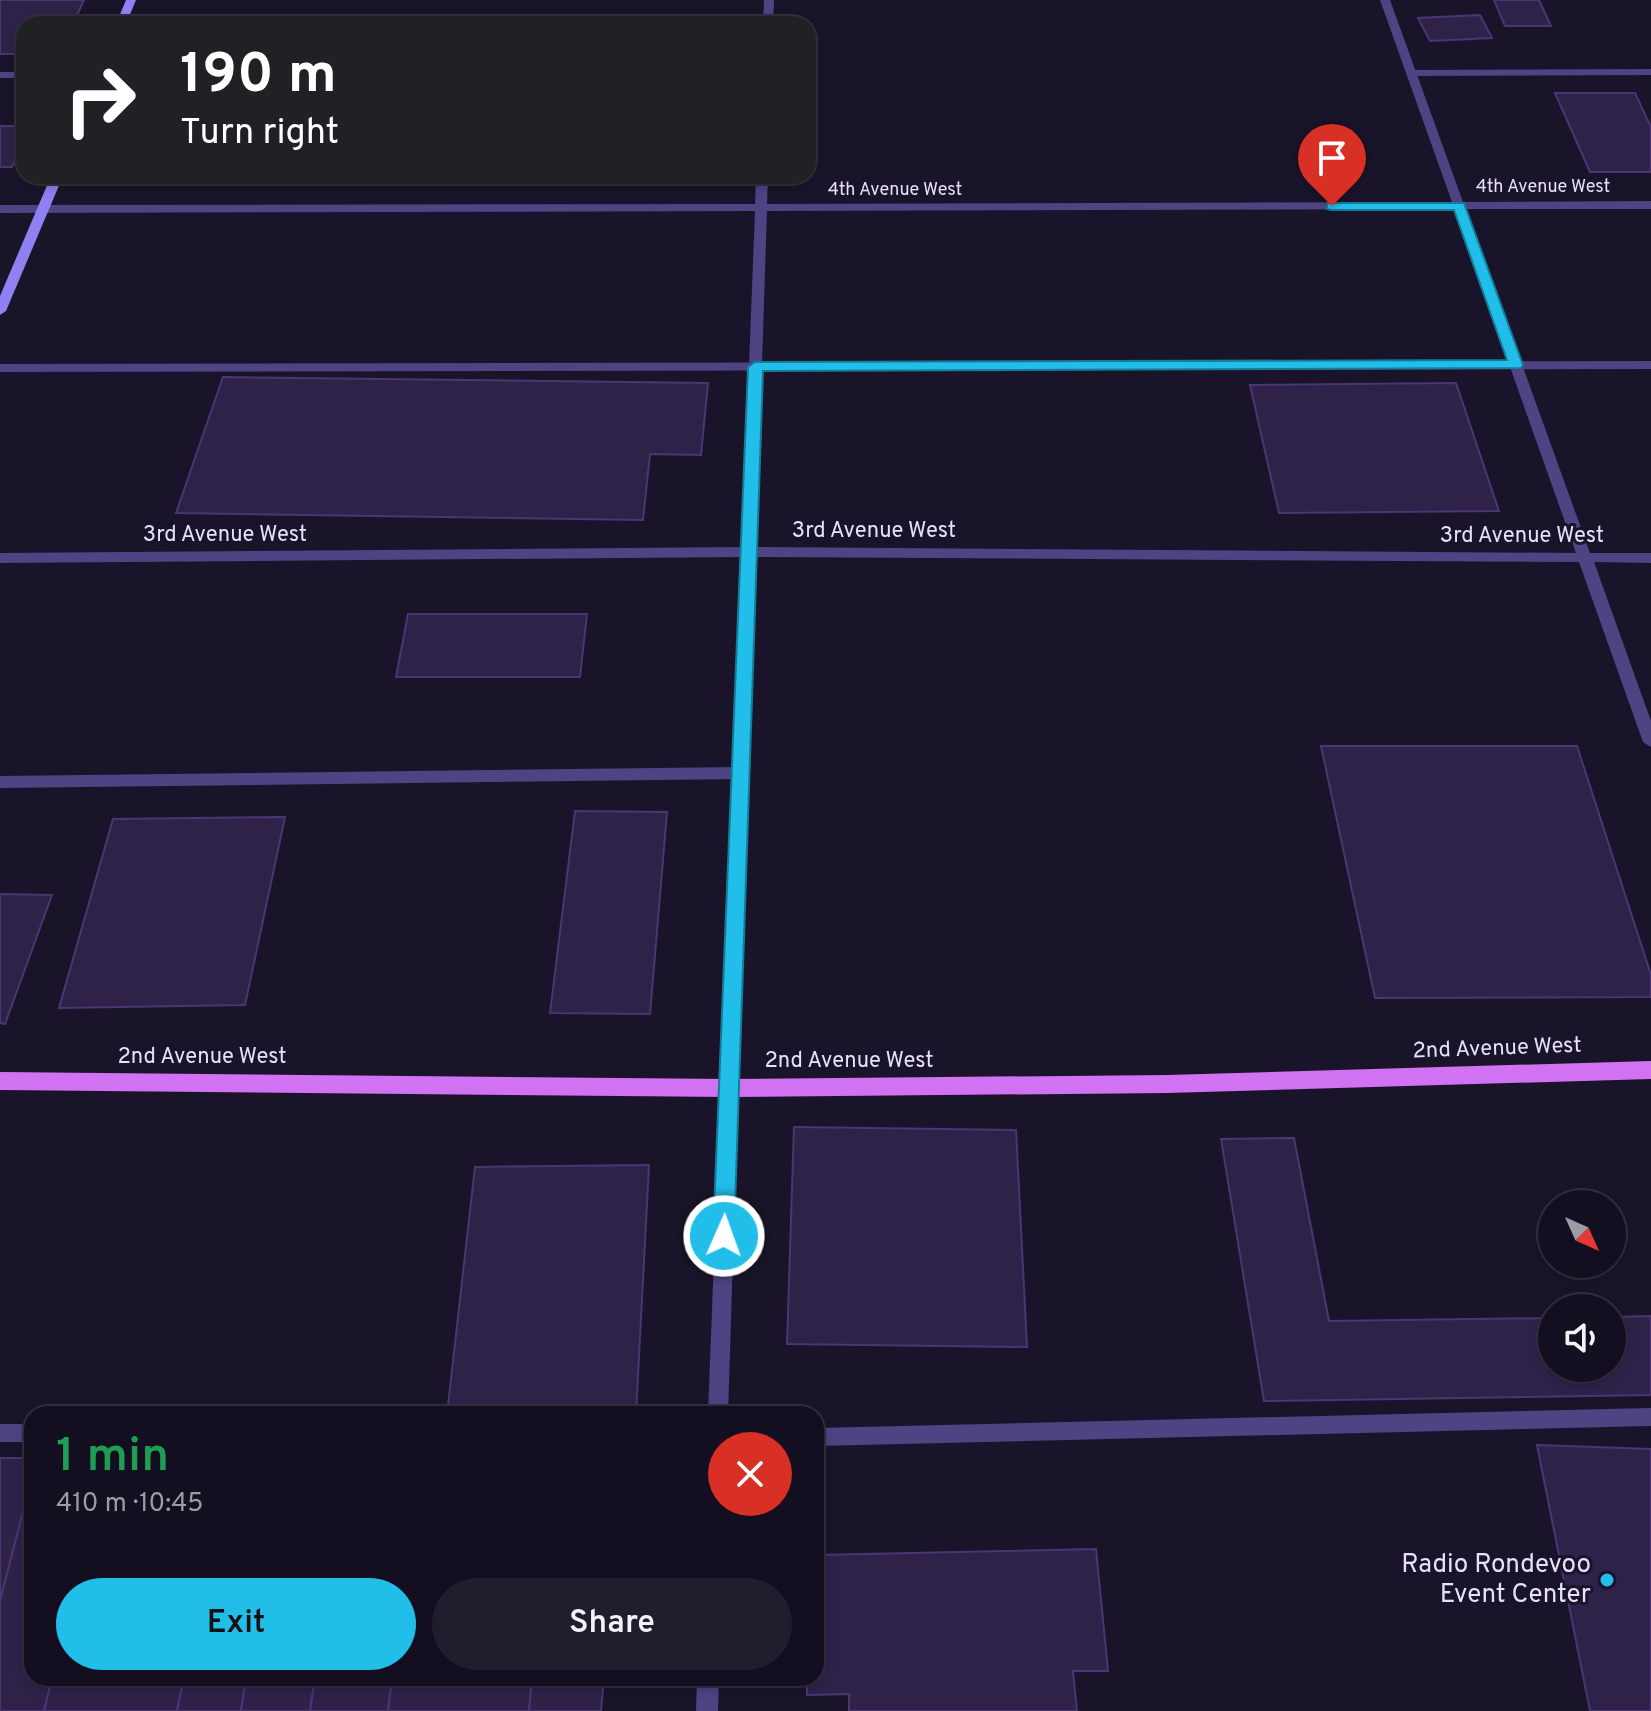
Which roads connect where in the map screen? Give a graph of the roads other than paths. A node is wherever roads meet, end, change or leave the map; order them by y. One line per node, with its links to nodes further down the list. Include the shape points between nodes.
1 (1385, 0): 3 (street)
2 (1651, 72): 3 (street)
3 (1411, 73): 7 (street)
4 (54, 184): 10 (main road)
5 (762, 184): 8 (street)
6 (1651, 205): 7 (street, 4th Avenue West)
7 (1459, 206): 8 (street, 4th Avenue West); 12 (street)
8 (761, 208): 10 (street, 4th Avenue West); 14 (street)
9 (0, 209): 10 (street, 4th Avenue West)
10 (43, 209): 11 (main road)
11 (0, 311)
12 (1516, 365): 13 (street); 14 (street); 19 (street)
13 (1651, 365)
14 (755, 367): 15 (street); 16 (street)
15 (0, 368)
16 (748, 552): 17 (street, 3rd Avenue West); 19 (street, 3rd Avenue West); 21 (street)
17 (0, 558)
18 (1651, 558): 19 (street, 3rd Avenue West)
19 (1585, 559): 20 (street)
20 (1651, 742)
21 (741, 773): 22 (street); 25 (street)
22 (0, 782)
23 (1651, 1070): 25 (main road, 2nd Avenue West, via 1167,1084)
24 (0, 1081): 25 (main road, 2nd Avenue West)
25 (729, 1088): 26 (street)
26 (718, 1406)
27 (1651, 1417): 30 (street)
28 (0, 1433): 29 (street)
29 (24, 1433)
30 (824, 1437)
31 (708, 1686): 32 (street)
32 (707, 1711)

